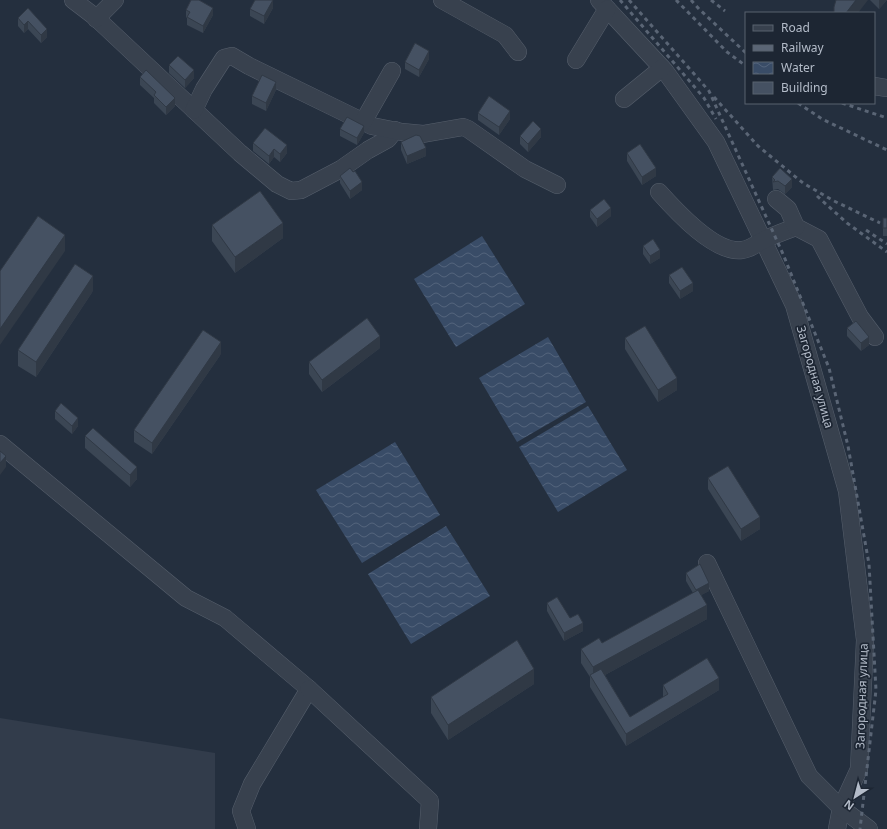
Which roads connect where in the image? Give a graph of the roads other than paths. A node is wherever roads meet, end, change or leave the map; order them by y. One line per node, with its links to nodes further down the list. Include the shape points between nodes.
1 (73, 0): 5 (street)
2 (115, 0): 5 (street)
3 (442, 0): 6 (street, via 505,35)
4 (603, 4): 7 (street); 8 (street, Загородная улица)
5 (96, 19): 13 (street)
6 (518, 52)
7 (576, 60)
8 (662, 68): 12 (street); 20 (street, Загородная улица, via 716,142)
9 (392, 71): 14 (street)
10 (875, 86): 11 (street)
11 (887, 88)
12 (624, 99)
13 (194, 110): 14 (street, via 224,58 232,56); 15 (street, via 277,184 291,191 301,190 341,169 388,139)
14 (363, 122): 15 (street)
15 (395, 130): 16 (street, via 423,134 463,127 525,169)
16 (557, 185)
17 (659, 192): 20 (street, via 692,226 725,248 742,250)
18 (776, 199): 19 (street, via 788,209)
19 (796, 227): 20 (street); 21 (street, via 820,239 860,317)
20 (763, 240): 25 (street, Загородная улица, via 794,305 847,492 865,640 859,769)
21 (875, 337)
22 (0, 444): 24 (street, via 186,598 225,618)
23 (707, 563): 25 (street, via 809,776)
24 (308, 689): 26 (street, via 252,784 240,811); 27 (street, via 430,802)
25 (841, 808): 28 (street, Загородная улица); 29 (street)
26 (247, 829)
27 (428, 829)
28 (837, 829)
29 (869, 829)

